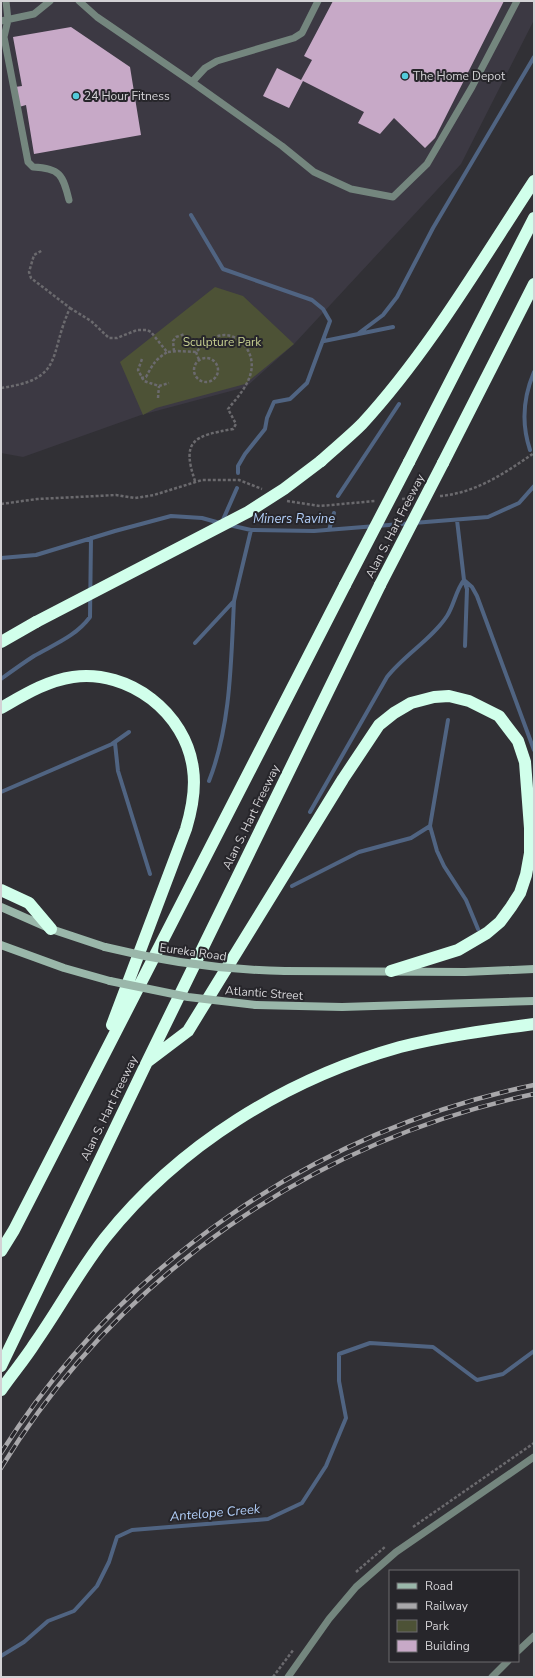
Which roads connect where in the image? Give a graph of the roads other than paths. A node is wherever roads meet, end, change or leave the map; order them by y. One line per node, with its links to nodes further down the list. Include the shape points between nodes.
1 (6, 1): 6 (lane)
2 (50, 1): 6 (lane, via 34,14)
3 (79, 1): 7 (lane, via 97,17)
4 (318, 1): 7 (lane, via 302,33 217,61)
5 (517, 1): 7 (lane, via 472,87 427,164 392,197 352,189 314,172)
6 (4, 20): 9 (lane, via 4,36 28,162 33,167 49,167 58,174 66,186)
7 (192, 82)
8 (534, 181): 12 (highway, bridge, via 395,386 361,425 321,461 248,512)
9 (69, 200)
10 (534, 218): 23 (highway, Alan S. Hart Freeway, bridge)
11 (534, 284): 22 (highway, Alan S. Hart Freeway, bridge, via 380,585)
12 (1, 642)
13 (1, 708): 23 (highway, via 58,680 93,676 107,678 135,688 150,697 172,719 190,751 194,769 194,790 186,829)
14 (1, 890): 16 (highway, via 29,903)
15 (1, 907): 16 (main road, Eureka Road)
16 (51, 929): 19 (main road, Eureka Road, bridge, via 105,947 211,968)
17 (1, 945): 20 (main road, Atlantic Street, bridge, via 64,968 152,991 219,1002 342,1007)
18 (534, 969): 19 (main road, via 465,972)
19 (391, 971): 22 (highway, via 458,950 487,933 512,907 526,875 530,853 530,828 525,762 518,742 499,716 469,701 450,696 411,703 379,725 188,1031)
20 (534, 1001)
21 (534, 1024): 26 (highway, via 432,1040 372,1056 285,1092 230,1124 172,1168 140,1198 115,1227)
22 (147, 1062): 25 (highway, Alan S. Hart Freeway)
23 (91, 1080): 24 (highway, Alan S. Hart Freeway)
24 (1, 1252)
25 (1, 1366)
26 (1, 1390)
27 (534, 1457): 31 (lane, via 390,1557 356,1587 329,1619)
28 (534, 1636): 29 (lane)
29 (519, 1650)
30 (507, 1662): 32 (lane)
31 (288, 1677)
32 (492, 1677)

